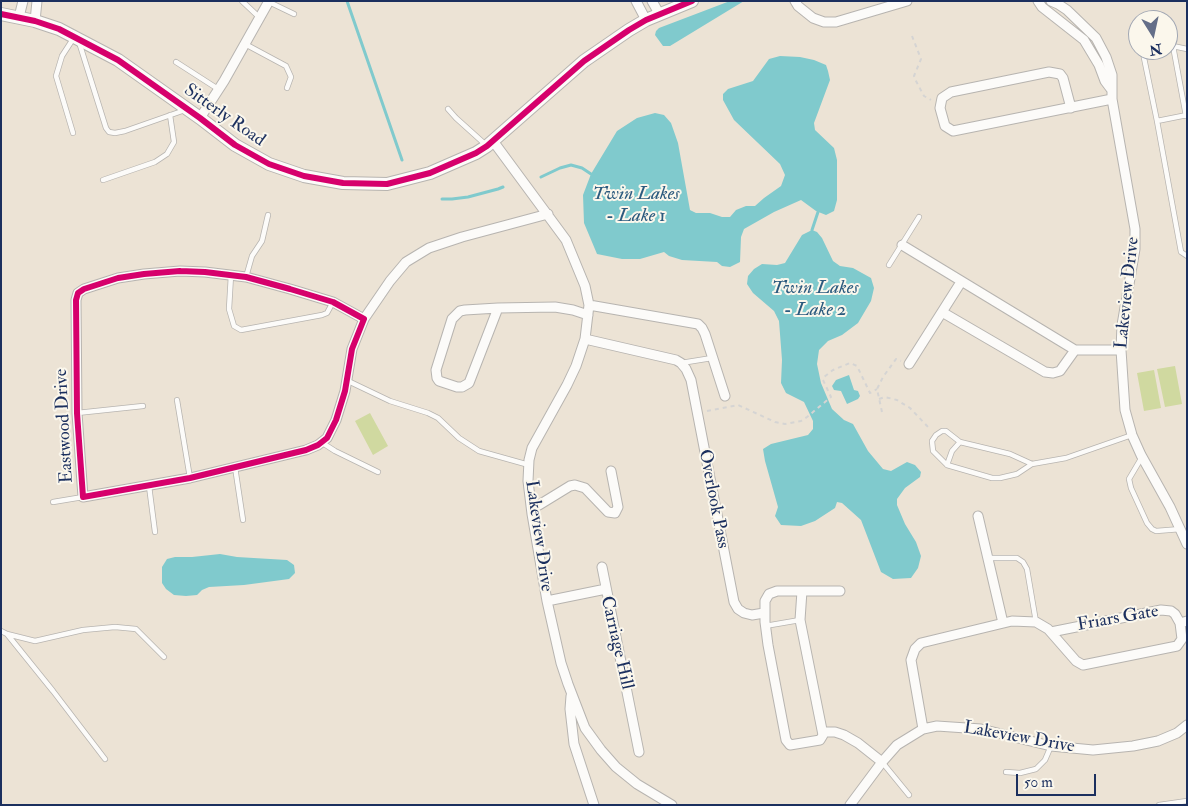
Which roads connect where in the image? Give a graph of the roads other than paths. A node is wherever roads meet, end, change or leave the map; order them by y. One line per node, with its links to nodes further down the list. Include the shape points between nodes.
1 (23, 1): 15 (street)
2 (37, 1): 18 (street)
3 (242, 1): 16 (lane)
4 (269, 1): 13 (lane); 16 (street)
5 (636, 1): 17 (street)
6 (652, 1): 14 (street)
7 (692, 1): 14 (street, Sitterly Road)
8 (795, 1): 9 (street, via 806,13 824,22 836,22)
9 (907, 1)
10 (1038, 1): 26 (street, Lakeview Drive, via 1084,40)
11 (1050, 1): 26 (street, Lakeview Drive, via 1067,10 1096,38 1112,75)
12 (1, 14): 15 (street, Sitterly Road)
13 (294, 14)
14 (660, 14): 17 (street, Sitterly Road)
15 (19, 17): 18 (street, Sitterly Road)
16 (260, 18): 20 (street)
17 (646, 20): 36 (street, Sitterly Road, via 584,62)
18 (35, 21): 19 (street, Sitterly Road)
19 (76, 37): 29 (street, Sitterly Road, via 118,60); 31 (lane, via 109,132 125,131); 35 (lane, via 62,56 56,76)
20 (245, 44): 24 (lane, via 286,66 292,77); 25 (street)
21 (1144, 60): 34 (lane)
22 (1173, 60): 32 (lane)
23 (176, 62): 25 (lane)
24 (288, 88)
25 (218, 89): 33 (street)
26 (1111, 89): 27 (street, Lakeview Drive)
27 (1112, 99): 28 (street); 55 (street, Lakeview Drive, via 1135,249 1125,302)
28 (1071, 108): 28 (street, via 1063,78 1050,72 951,92 940,102 945,126 953,131)
29 (187, 109): 31 (lane); 33 (street, Sitterly Road)
30 (448, 109): 36 (lane)
31 (170, 115): 37 (lane, via 174,142 167,154 155,162)
32 (1187, 116): 34 (lane)
33 (200, 118): 36 (street, Sitterly Road, via 235,145 269,164 304,176 343,183 387,184 411,179 446,168)
34 (1157, 121): 42 (lane, via 1181,252)
35 (73, 133)
36 (490, 144): 38 (street, Lakeview Drive)
37 (103, 180)
38 (548, 214): 48 (street, Lakeview Drive, via 566,240 585,286); 52 (street, via 429,248 406,262)
39 (268, 215): 45 (lane, via 262,241 252,256)
40 (919, 217): 41 (lane)
41 (902, 245): 43 (lane); 46 (street)
42 (1187, 256)
43 (889, 265)
44 (232, 275): 45 (street, Eastwood Drive); 47 (lane, via 229,309 234,326 241,330 322,315); 63 (street, Eastwood Drive, via 180,271 144,274 102,282 81,290 76,300)
45 (246, 278): 47 (street, Eastwood Drive)
46 (961, 282): 50 (street); 54 (street)
47 (333, 302): 52 (street, Eastwood Drive)
48 (589, 305): 51 (street, Lakeview Drive); 56 (street, via 698,324)
49 (498, 308): 49 (street, via 469,383 456,387 439,381 436,370 452,319 460,311); 51 (street, via 555,307)
50 (942, 312): 54 (street, via 1045,372 1060,370); 58 (street)
51 (588, 316): 53 (street, Lakeview Drive)
52 (364, 319): 59 (street, via 352,349)
53 (585, 339): 57 (street); 68 (street, Lakeview Drive, via 567,385 532,448)
54 (1075, 350): 55 (street)
55 (1121, 350): 64 (street, Lakeview Drive, via 1125,410)
56 (713, 358): 57 (lane); 60 (street)
57 (681, 363): 90 (street, Overlook Pass, via 689,374 734,602 744,613)
58 (908, 364)
59 (346, 380): 65 (street, via 336,420); 68 (lane, via 390,401 438,418 478,451)
60 (725, 396)
61 (177, 400): 74 (lane)
62 (143, 406): 63 (lane)
63 (77, 413): 76 (street, Eastwood Drive)
64 (1132, 435): 67 (street, Lakeview Drive); 69 (lane, via 1066,458)
65 (321, 442): 71 (street, Eastwood Drive, via 306,450); 73 (lane)
66 (960, 442): 69 (lane, via 1010,454); 70 (lane, via 952,451); 70 (lane, via 946,431 936,435 932,441 934,451)
67 (1142, 457): 81 (street, Lakeview Drive); 81 (lane, via 1129,479 1149,527 1156,530)
68 (529, 464): 78 (street, Lakeview Drive)
69 (1032, 464): 70 (lane, via 1017,474 1000,478)
70 (947, 465)
71 (235, 467): 74 (street, Eastwood Drive); 80 (lane)
72 (611, 471): 78 (street, via 618,505 615,513 608,512 585,488 575,485 539,505)
73 (378, 472)
74 (190, 478): 75 (street, Eastwood Drive)
75 (149, 486): 76 (street, Eastwood Drive); 82 (lane)
76 (84, 497): 77 (lane)
77 (53, 502)
78 (531, 506): 89 (street, Lakeview Drive)
79 (978, 516): 84 (street)
80 (243, 520)
81 (1181, 529): 83 (street, Lakeview Drive)
82 (155, 532)
83 (1187, 544)
84 (988, 558): 92 (lane, via 1017,558 1023,562); 94 (street)
85 (602, 566): 86 (street)
86 (606, 589): 89 (street, Carriage Hill); 105 (street, Carriage Hill)
87 (840, 591): 88 (street)
88 (802, 592): 90 (street, via 769,594); 91 (street)
89 (547, 601): 100 (street, Lakeview Drive)
90 (764, 613): 95 (street)
91 (800, 620): 95 (lane); 103 (street)
92 (1036, 622): 94 (street); 97 (street, Friars Gate)
93 (1183, 622): 97 (street, Friars Gate, via 1175,614 1161,610); 97 (street, Friars Gate, via 1182,639 1177,646 1084,665 1076,661)
94 (1002, 623): 102 (street, via 930,640 918,646 912,655 912,666)
95 (765, 626): 103 (street, via 786,742 791,745 818,740)
96 (1, 631): 98 (lane)
97 (1051, 632)
98 (7, 634): 99 (lane, via 35,641 83,630 136,629); 106 (lane)
99 (164, 657)
100 (571, 693): 111 (street, via 574,744); 112 (street, Lakeview Drive, via 585,728 616,767)
101 (1187, 725): 104 (street, Lakeview Drive, via 1158,741 1133,746 1093,750)
102 (923, 729): 104 (street, Lakeview Drive, via 937,726 981,729); 107 (street, Lakeview Drive, via 898,745)
103 (823, 732): 107 (street, via 844,735)
104 (1051, 746): 108 (lane, via 1045,760 1036,769)
105 (639, 752)
106 (105, 759)
107 (882, 762): 109 (lane); 113 (street, Lakeview Drive)
108 (1006, 772)
109 (909, 796)
110 (1187, 801): 114 (lane)
111 (594, 805)
112 (672, 805)
113 (850, 805)
114 (1160, 805)

